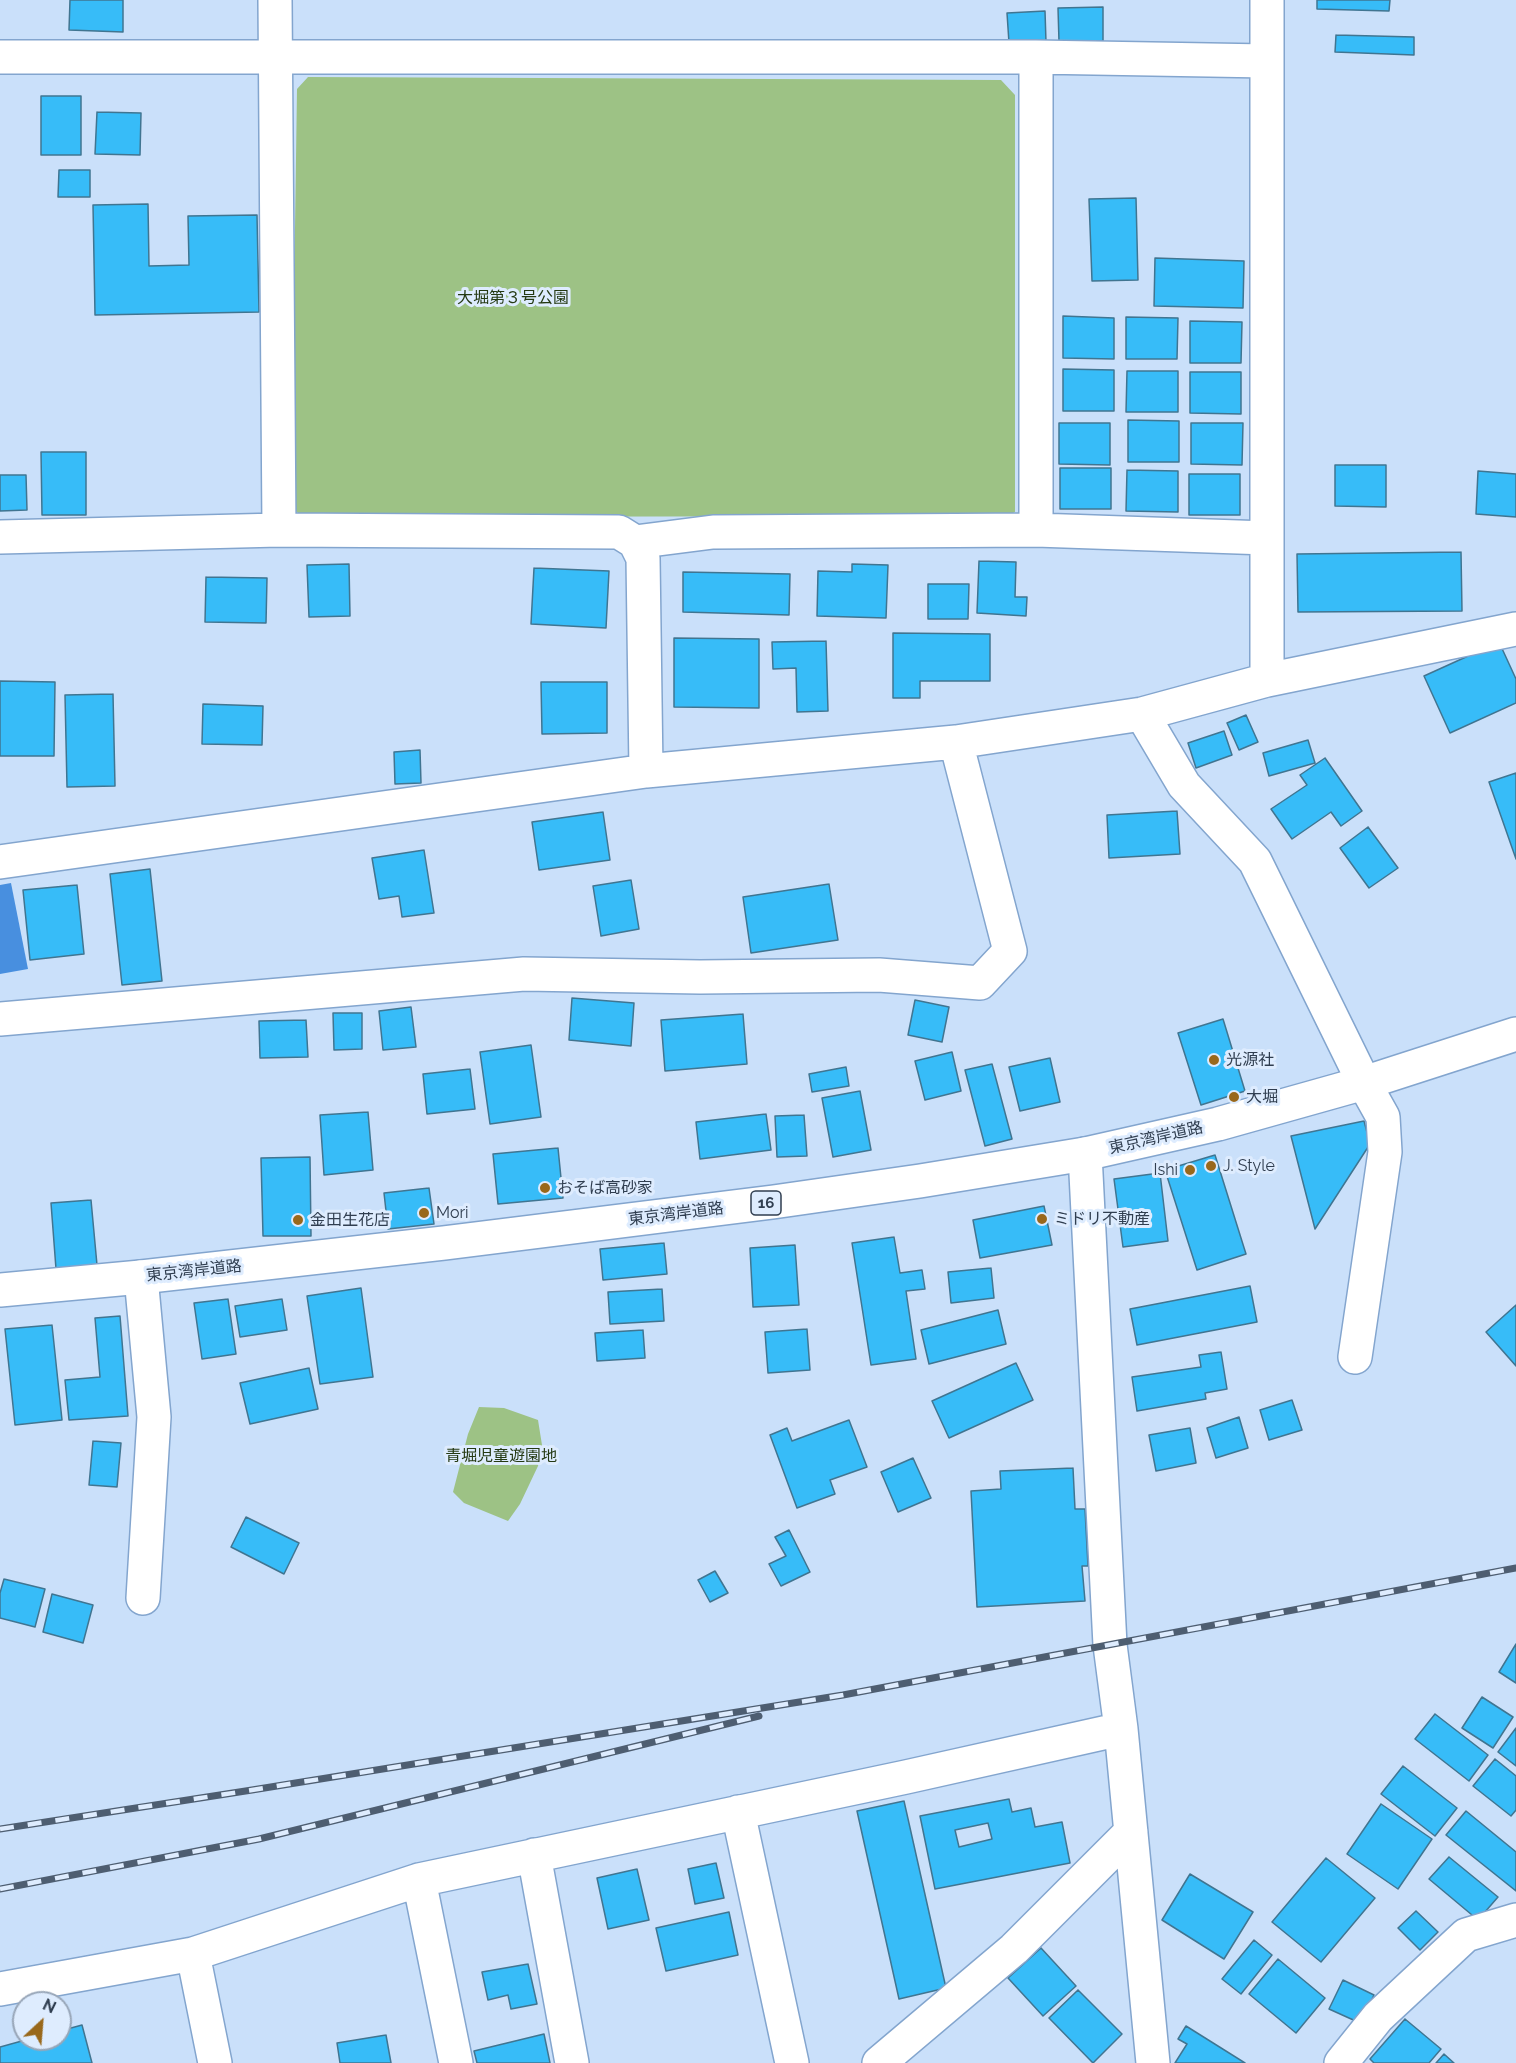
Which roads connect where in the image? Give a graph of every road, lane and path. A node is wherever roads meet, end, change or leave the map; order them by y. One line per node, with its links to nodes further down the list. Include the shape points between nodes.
1 (275, 0): 4 (main road)
2 (1267, 0): 6 (main road)
3 (0, 57): 4 (main road)
4 (275, 57): 5 (main road); 7 (main road)
5 (1036, 57): 6 (main road); 8 (main road)
6 (1267, 61): 10 (main road)
7 (279, 530): 9 (main road); 11 (main road, via 619,532)
8 (1036, 530): 10 (main road); 11 (main road, via 713,532)
9 (0, 537)
10 (1267, 538): 13 (main road)
11 (635, 542): 16 (main road, via 643,558)
12 (1516, 629): 13 (main road)
13 (1267, 680): 14 (main road)
14 (1142, 714): 15 (main road); 20 (main road, via 1184,785 1255,861)
15 (956, 742): 16 (main road); 18 (main road, via 1010,951 980,982 879,975 524,974)
16 (646, 771): 17 (main road)
17 (0, 862)
18 (0, 1019)
19 (1516, 1034): 20 (main road, 東京湾岸道路 / 16)
20 (1364, 1083): 21 (main road, 東京湾岸道路 / 16, via 1218,1124); 24 (main road, via 1383,1116 1385,1152)
21 (1085, 1154): 22 (main road, 東京湾岸道路 / 16, via 773,1202); 26 (main road, via 1110,1645)
22 (141, 1277): 23 (main road, 東京湾岸道路 / 16); 25 (main road, via 154,1417)
23 (0, 1290)
24 (1354, 1357)
25 (143, 1598)
26 (1121, 1729): 27 (main road); 28 (main road)
27 (738, 1812): 29 (main road); 37 (main road)
28 (1131, 1832): 38 (main road, via 1014,1949); 39 (main road)
29 (534, 1856): 30 (main road); 36 (main road)
30 (419, 1880): 32 (main road); 35 (main road)
31 (1516, 1920): 40 (main road, via 1466,1935 1378,2017)
32 (193, 1954): 33 (main road); 34 (main road)
33 (0, 1989)
34 (215, 2063)
35 (456, 2063)
36 (572, 2063)
37 (792, 2063)
38 (879, 2063)
39 (1153, 2063)
40 (1341, 2063)

